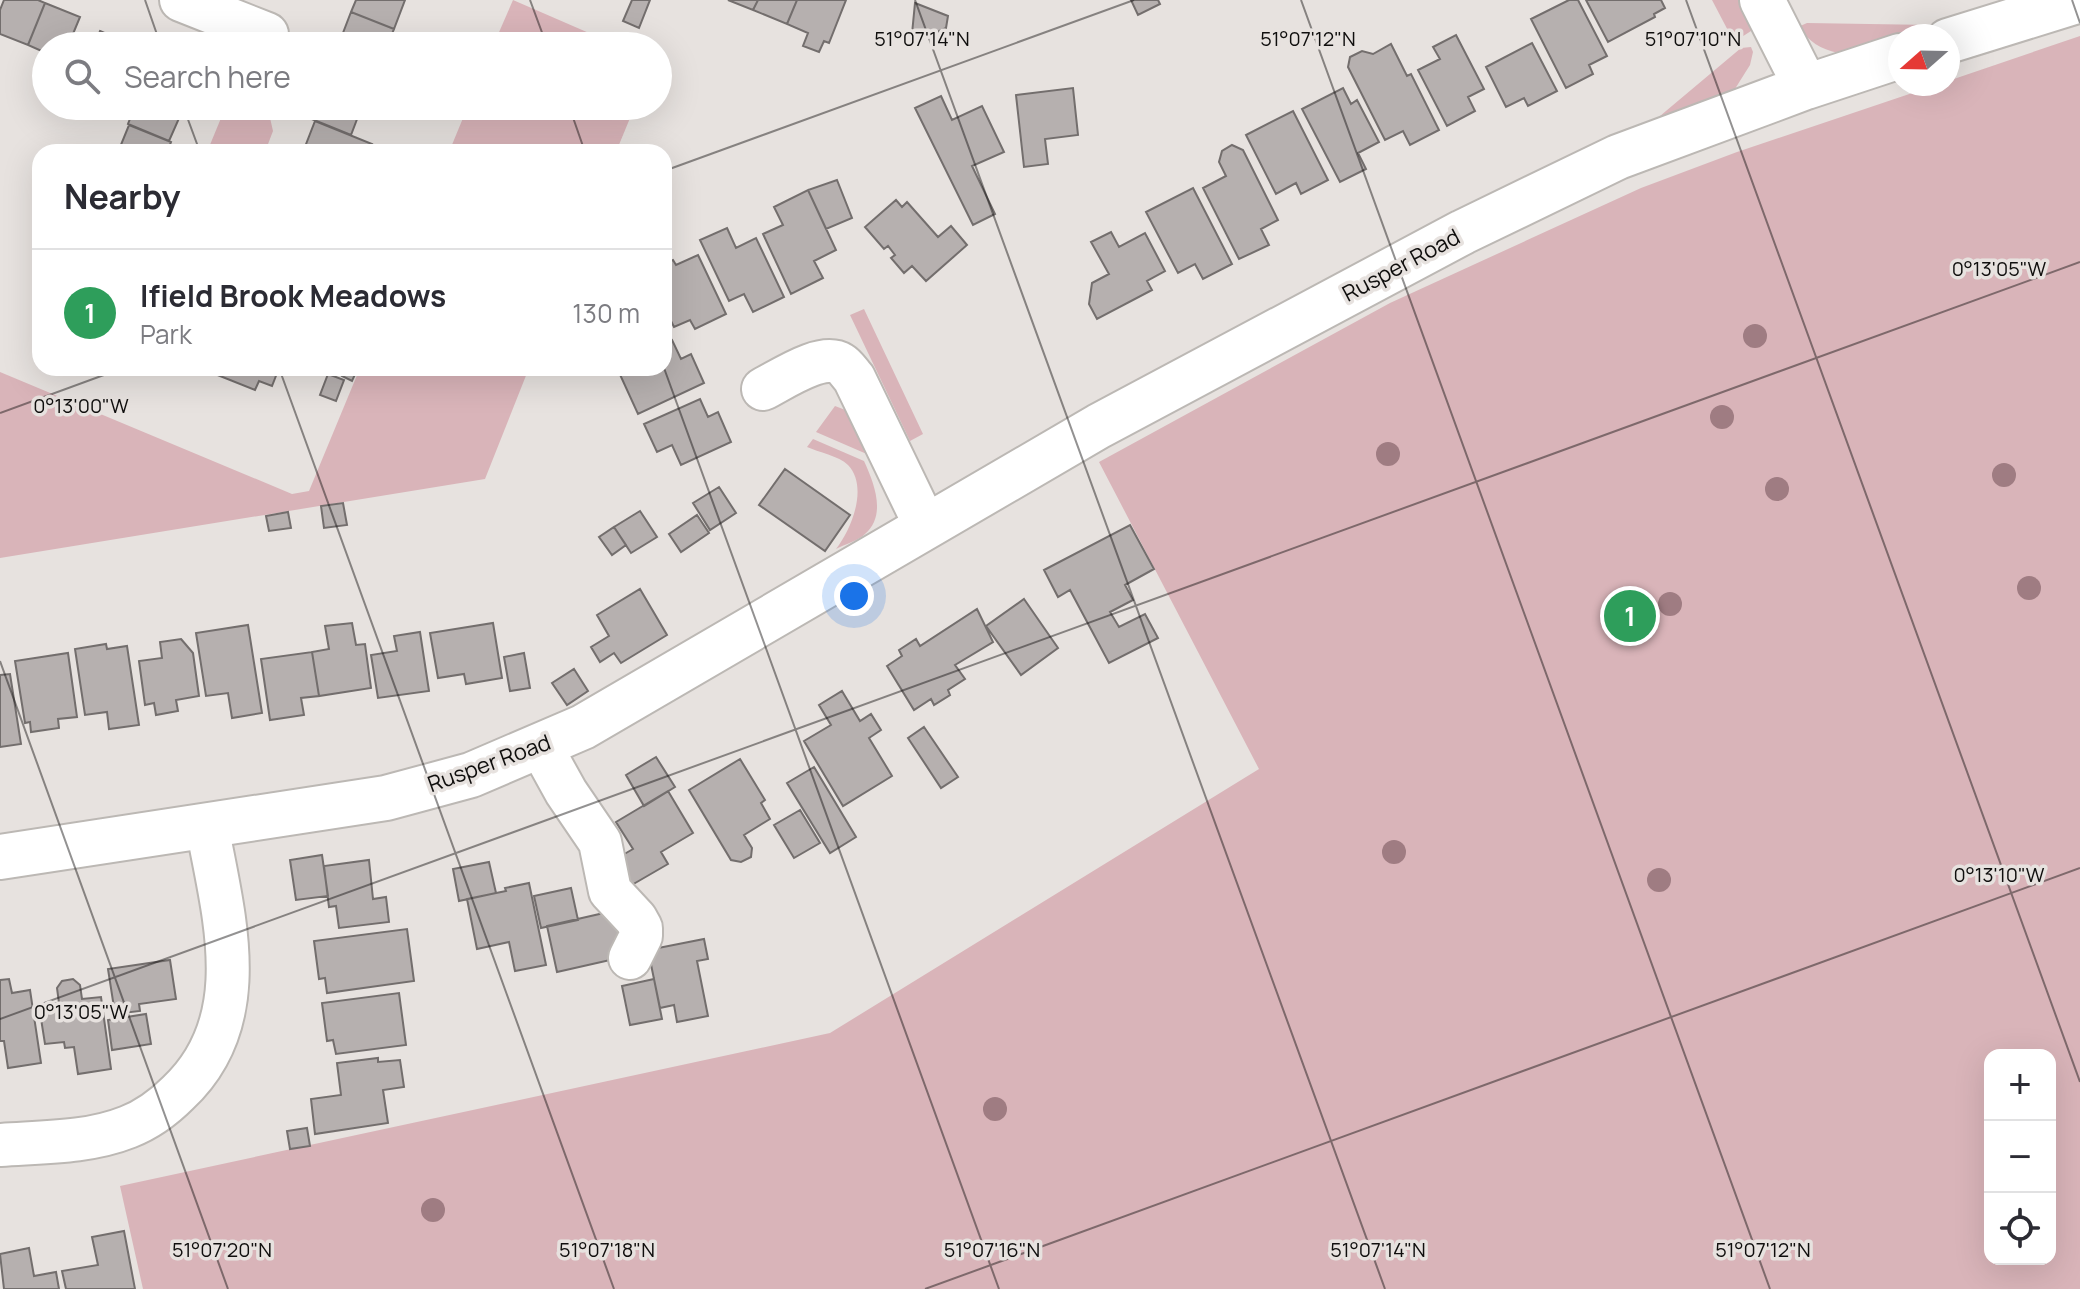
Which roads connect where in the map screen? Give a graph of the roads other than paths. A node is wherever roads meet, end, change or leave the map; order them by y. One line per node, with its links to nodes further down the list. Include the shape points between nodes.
1 (181, 0): 4 (street)
2 (1762, 0): 7 (street)
3 (2080, 0): 5 (street)
4 (262, 32)
5 (1960, 37)
6 (1888, 60): 7 (street, Rusper Road)
7 (1806, 87): 9 (street, Rusper Road, via 1618,157 1463,232 1099,426)
8 (763, 389): 9 (street, via 817,362 843,364)
9 (926, 527): 10 (street, Rusper Road, via 630,701)
10 (540, 745): 11 (street, Rusper Road, via 471,775 386,798); 13 (street, via 600,842 610,891 641,928)
11 (207, 826): 12 (street, Rusper Road); 14 (street, via 224,929 227,998 222,1028 192,1081 164,1107 128,1127 89,1137)
12 (0, 857)
13 (630, 958)
14 (0, 1145)

